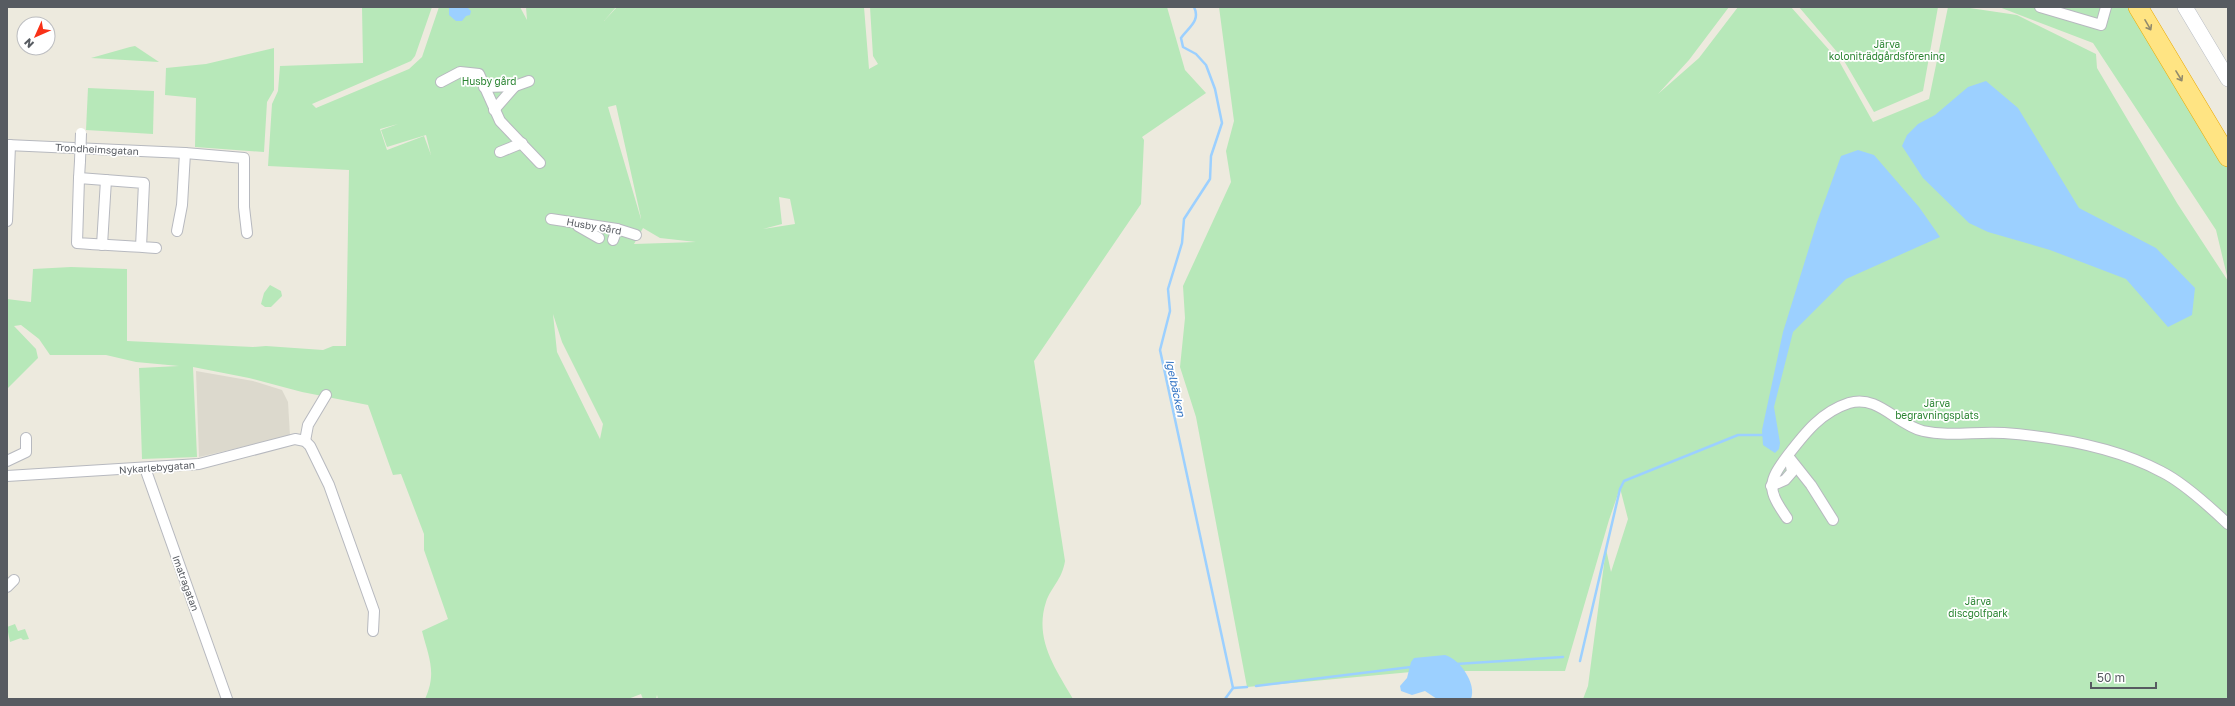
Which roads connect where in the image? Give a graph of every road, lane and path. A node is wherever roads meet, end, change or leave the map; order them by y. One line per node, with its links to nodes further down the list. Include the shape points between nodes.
1 (2040, 7): 2 (street, via 2101,25)
2 (2106, 7)
3 (2138, 7): 6 (highway, one-way to 6)
4 (2153, 7): 6 (highway)
5 (2185, 7): 7 (main road)
6 (2165, 40): 13 (highway); 19 (highway, one-way to 19)
7 (2228, 79)
8 (529, 81): 10 (street)
9 (441, 82): 11 (street, via 460,72 479,74)
10 (515, 86): 11 (street); 12 (street)
11 (484, 87): 12 (street)
12 (494, 110): 15 (street, via 500,121)
13 (2228, 132)
14 (82, 133): 21 (street, bridge)
15 (522, 143): 17 (street); 20 (street)
16 (9, 145): 18 (street, Trondheimsgatan); 24 (street, Trondheimsgatan)
17 (500, 152)
18 (185, 153): 27 (street, via 182,205); 28 (street, Trondheimsgatan, via 244,158)
19 (2228, 157)
20 (540, 163)
21 (79, 178): 22 (street); 32 (street, via 77,243)
22 (106, 180): 32 (street); 33 (street, via 144,183)
23 (551, 219): 25 (street, Husby Gård)
24 (7, 221)
25 (572, 223): 26 (street, Husby Gård); 30 (street)
26 (617, 229): 29 (street, Husby Gård); 31 (street)
27 (177, 231)
28 (247, 233)
29 (636, 235)
30 (599, 238)
31 (613, 240)
32 (102, 245): 33 (street)
33 (141, 247): 34 (street)
34 (156, 248)
35 (326, 395): 37 (street, via 308,425)
36 (26, 438): 39 (street, via 26,452)
37 (305, 441): 40 (street, Nykarlebygatan, via 295,439 199,464); 45 (street, via 322,468 374,611)
38 (1789, 457): 42 (street, via 1776,472 1771,486 1772,493); 43 (street, via 1811,485); 44 (street, via 1815,422 1829,412 1850,403 1874,404 1922,431 1963,435 2003,433 2058,439 2133,458 2163,472)
39 (7, 461)
40 (145, 468): 41 (street, Nykarlebygatan); 46 (street, Imatragatan)
41 (7, 476)
42 (1787, 518)
43 (1833, 520)
44 (2228, 524)
45 (373, 631)
46 (227, 699)

